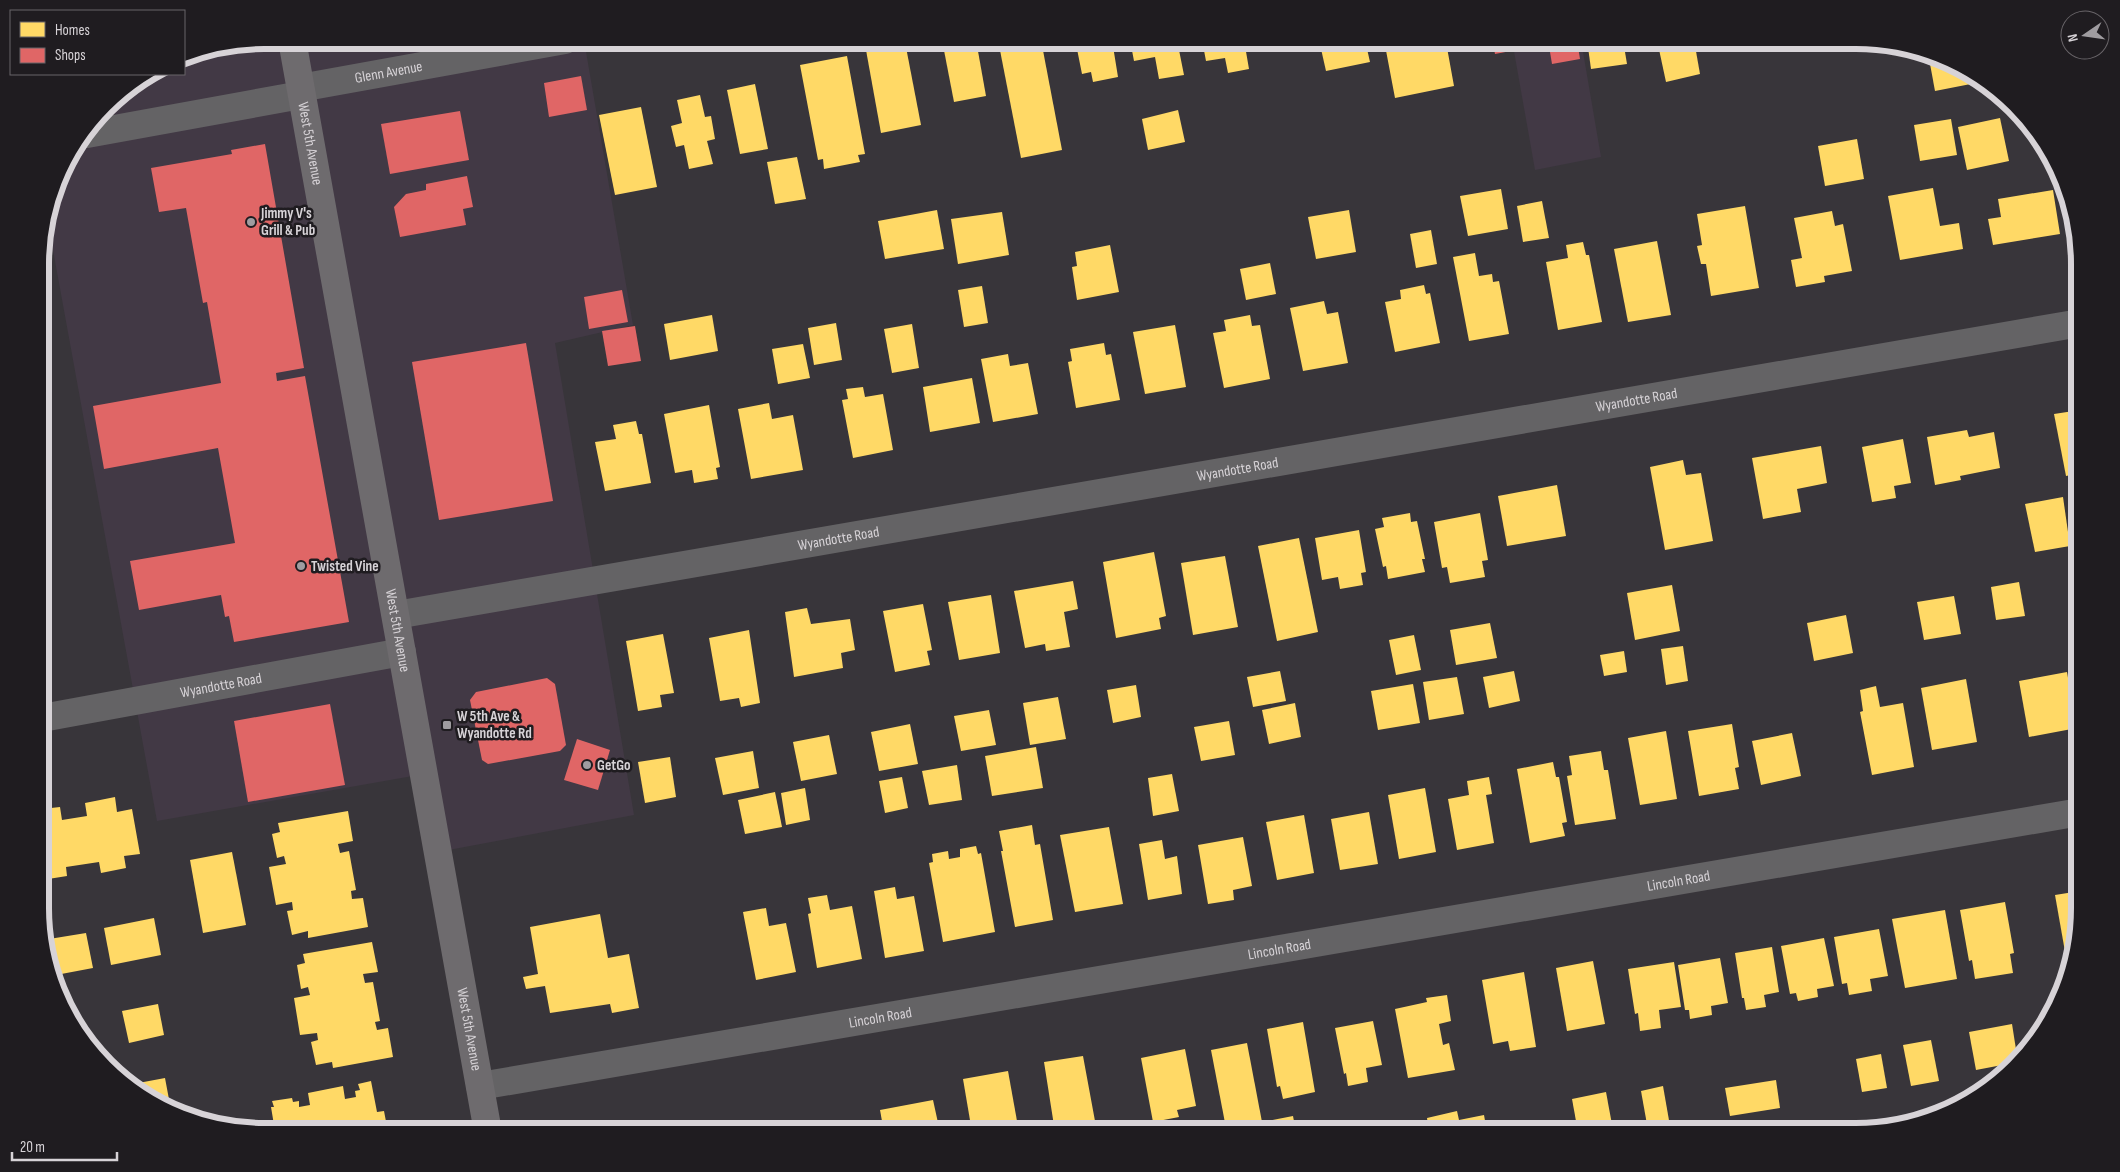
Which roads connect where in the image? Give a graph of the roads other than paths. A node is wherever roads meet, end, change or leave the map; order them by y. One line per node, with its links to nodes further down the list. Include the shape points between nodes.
1 (294, 49): 3 (main road, West 5th Avenue)
2 (518, 49): 3 (street, Glenn Avenue)
3 (301, 91): 4 (street, Glenn Avenue); 6 (main road, West 5th Avenue)
4 (93, 133)
5 (2071, 325): 6 (street, Wyandotte Road)
6 (396, 616): 7 (main road, West 5th Avenue)
7 (402, 652): 8 (street, Wyandotte Road); 10 (main road, West 5th Avenue)
8 (49, 717)
9 (2071, 814): 10 (street, Lincoln Road)
10 (480, 1086): 11 (main road, West 5th Avenue)
11 (486, 1123)

